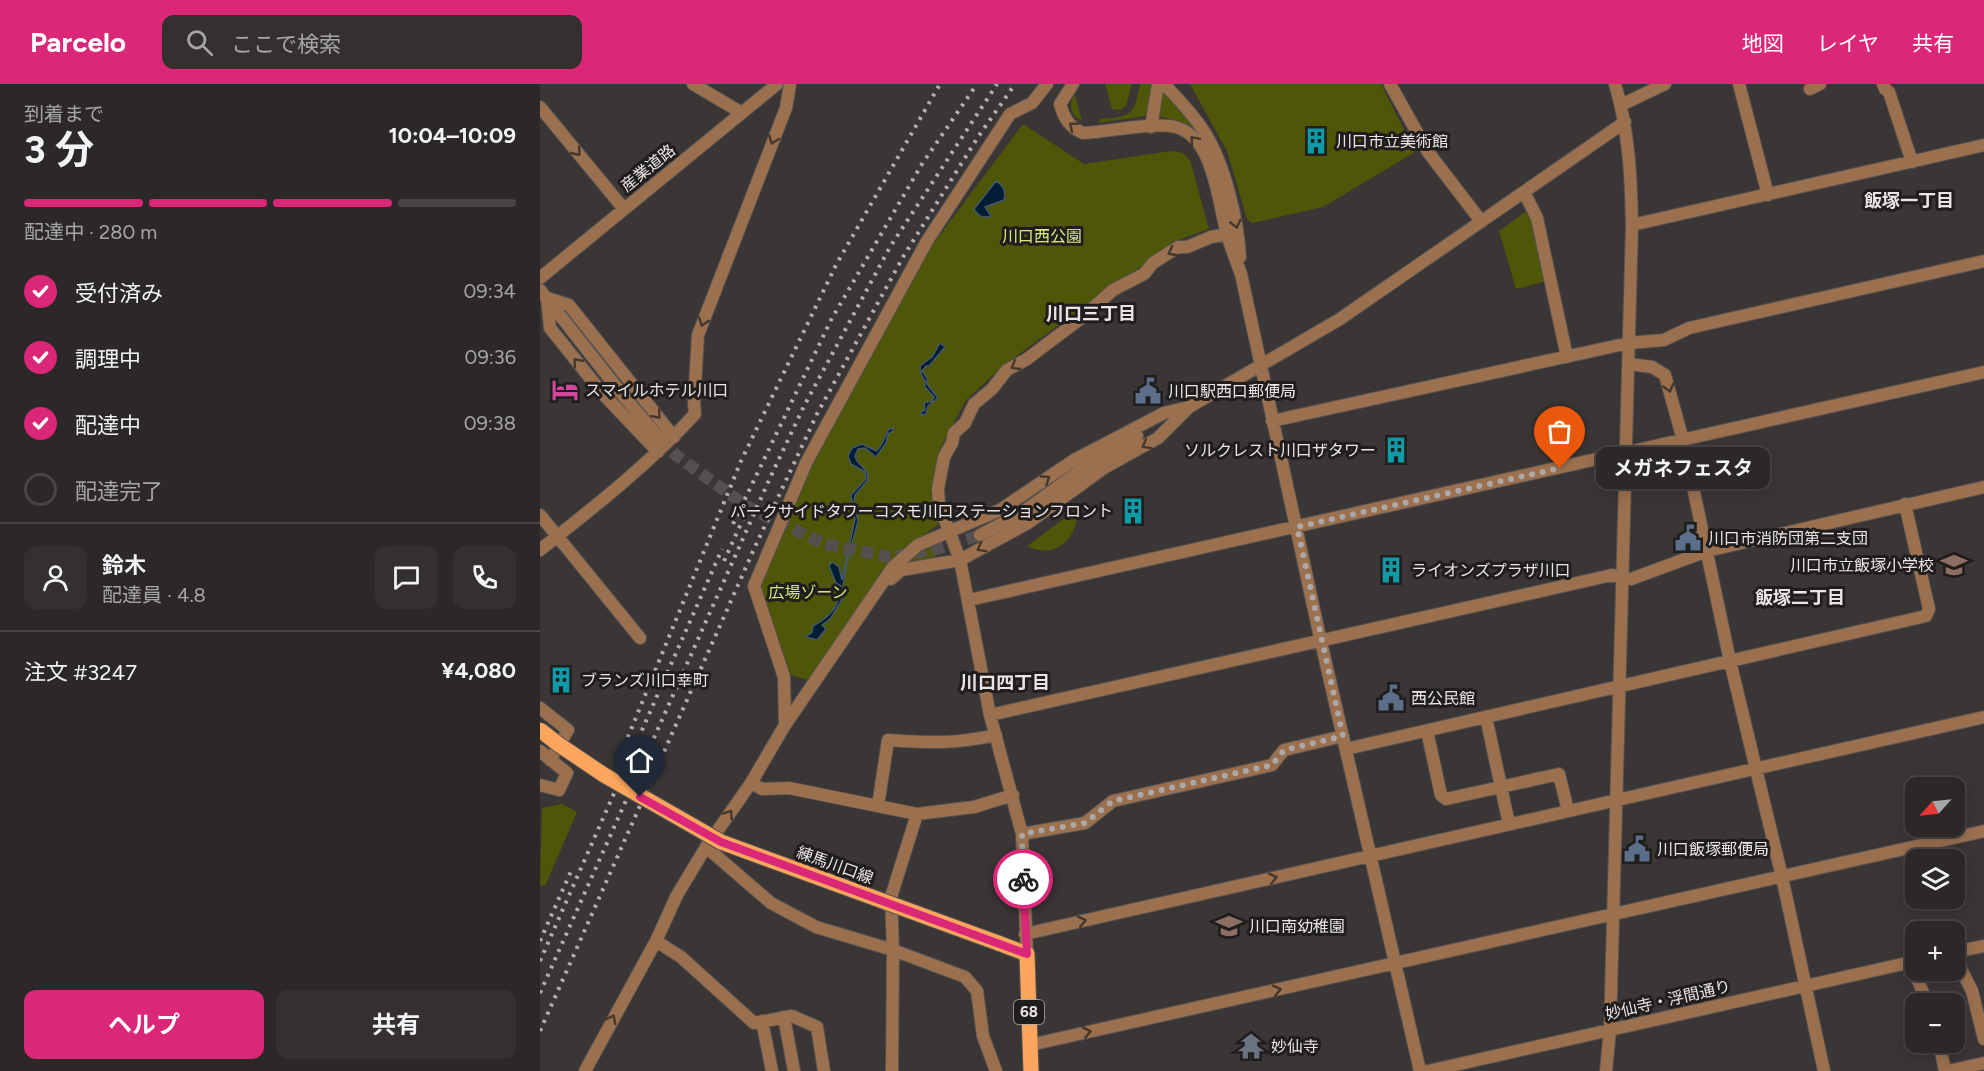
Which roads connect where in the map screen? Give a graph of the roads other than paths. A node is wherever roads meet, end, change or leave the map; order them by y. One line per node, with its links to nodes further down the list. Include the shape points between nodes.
1 (693, 84): 15 (street)
2 (777, 84): 15 (street, 産業道路)
3 (790, 84): 37 (street, one-way to 37, via 786,108 698,335 695,414)
4 (1047, 84): 63 (street, via 1032,103 1010,114 927,241 804,466 754,586 784,676)
5 (1073, 84): 17 (street, one-way to 5, via 1083,133 1074,129 1060,104)
6 (1158, 84): 17 (street)
7 (1164, 84): 27 (street, one-way to 27, via 1193,116 1216,155 1238,231)
8 (1615, 84): 13 (street)
9 (1665, 84): 13 (street)
10 (1739, 84): 21 (street)
11 (1883, 84): 19 (street)
12 (1396, 87): 23 (street, via 1428,152)
13 (1621, 105): 16 (street)
14 (540, 107): 22 (street, one-way to 22)
15 (742, 113): 22 (street, 産業道路)
16 (1624, 122): 20 (street); 24 (street, via 1631,171)
17 (1151, 127): 25 (street, one-way to 17, via 1212,172 1199,144 1184,130)
18 (1984, 146): 19 (street)
19 (1912, 162): 21 (street)
20 (1524, 192): 23 (street); 31 (street, via 1537,218)
21 (1768, 195): 24 (street)
22 (624, 209): 28 (street, 産業道路)
23 (1481, 221): 33 (street, via 1340,319)
24 (1632, 225): 30 (street)
25 (1227, 234): 27 (street); 46 (street, one-way to 46, via 1178,247 1153,263 1144,274 1113,290 1028,359 1007,370 974,404 965,423 954,433 944,457 938,489 939,504)
26 (1984, 261): 30 (street, via 1689,328 1665,340)
27 (1241, 274): 33 (street)
28 (540, 278)
29 (543, 294): 37 (street, one-way to 37, via 569,305); 38 (street); 40 (street, one-way to 29, via 603,394 550,328)
30 (1629, 343): 31 (street); 32 (street)
31 (1567, 357): 36 (street)
32 (1629, 364): 39 (street, one-way to 39, via 1652,367 1665,375); 41 (street)
33 (1261, 366): 35 (street); 36 (street)
34 (1984, 372): 39 (street)
35 (1189, 407): 46 (street, one-way to 35, via 1000,510 1074,460 1164,413); 47 (street, via 1096,459 1020,514); 51 (street, one-way to 51, via 1158,438 1104,468 1028,523)
36 (1272, 421): 45 (street)
37 (674, 437): 40 (street)
38 (660, 439)
39 (1683, 440): 41 (street); 50 (street)
40 (658, 452): 48 (street)
41 (1626, 453): 45 (street); 52 (street)
42 (1984, 487): 43 (street)
43 (1905, 504): 50 (street); 57 (street, via 1929,609 1926,616)
44 (540, 514): 48 (street)
45 (1297, 527): 54 (street); 56 (street)
46 (951, 532): 51 (street); 53 (street, via 918,545 893,567)
47 (980, 535)
48 (557, 536): 49 (street); 55 (street)
49 (540, 550)
50 (1707, 551): 52 (street, via 1631,579); 57 (street)
51 (960, 560): 53 (street, via 901,570); 54 (street)
52 (1622, 577): 56 (street, via 1612,575); 58 (street)
53 (879, 590): 63 (street)
54 (969, 600): 60 (street)
55 (640, 638)
56 (1321, 642): 60 (street); 67 (street)
57 (1730, 661): 58 (street); 71 (street)
58 (1619, 687): 61 (street); 76 (street)
59 (540, 708): 70 (street, via 568,730)
60 (990, 715): 66 (street)
61 (1486, 717): 65 (street); 74 (street)
62 (1984, 717): 71 (street)
63 (785, 725): 72 (street)
64 (540, 730): 92 (main road, 練馬川口線, bridge, via 604,776 721,842)
65 (1427, 731): 68 (street); 74 (street, via 1441,795 1446,800)
66 (996, 735): 75 (street); 77 (street, via 939,743 888,740)
67 (1343, 736): 68 (street); 82 (street, via 1284,750 1272,765 1113,801 1085,823)
68 (1346, 749): 84 (street)
69 (540, 751): 70 (street)
70 (550, 760): 73 (street, via 567,773 559,790)
71 (1757, 769): 76 (street); 85 (street)
72 (751, 783): 77 (street, via 762,789 789,788); 83 (street, one-way to 72)
73 (540, 785)
74 (1500, 786): 78 (street, via 1559,774); 80 (street)
75 (1013, 795): 79 (street, via 974,807); 82 (street)
76 (1617, 801): 78 (street); 86 (street)
77 (878, 806): 79 (street)
78 (1568, 811): 80 (street)
79 (917, 814): 90 (street, via 891,897)
80 (1509, 824): 84 (street)
81 (1984, 831): 85 (street)
82 (1022, 834): 87 (street)
83 (706, 847): 88 (street, via 677,895); 90 (street, via 771,903 816,927)
84 (1370, 856): 87 (street, one-way to 84); 93 (street)
85 (1782, 878): 86 (street); 96 (street)
86 (1614, 915): 93 (street); 99 (street)
87 (1025, 934): 92 (street)
88 (656, 941): 98 (street, via 681,957 754,1023); 104 (street, one-way to 88)
89 (1984, 946): 91 (street)
90 (893, 950): 108 (street); 109 (street, via 966,977 977,991 983,1035)
91 (1965, 951)
92 (1027, 954): 101 (main road, 68)
93 (1394, 964): 101 (street, one-way to 93); 111 (street)
94 (1905, 964): 96 (street, 妙仙寺・浮間通り)
95 (1965, 977): 100 (street)
96 (1804, 986): 99 (street, 妙仙寺・浮間通り); 114 (street)
97 (784, 1017): 98 (street); 106 (street); 107 (street, via 792,1016 817,1027)
98 (762, 1021): 105 (street)
99 (1610, 1030): 112 (street, 妙仙寺・浮間通り); 113 (street)
100 (1984, 1039)
101 (1030, 1045): 110 (main road, 68)
102 (1942, 1053): 115 (street)
103 (1984, 1063): 115 (street)
104 (589, 1070)
105 (772, 1071)
106 (794, 1071)
107 (824, 1071)
108 (892, 1071)
109 (996, 1071)
110 (1031, 1071)
111 (1420, 1071)
112 (1428, 1071)
113 (1606, 1071)
114 (1824, 1071)
115 (1947, 1071)

